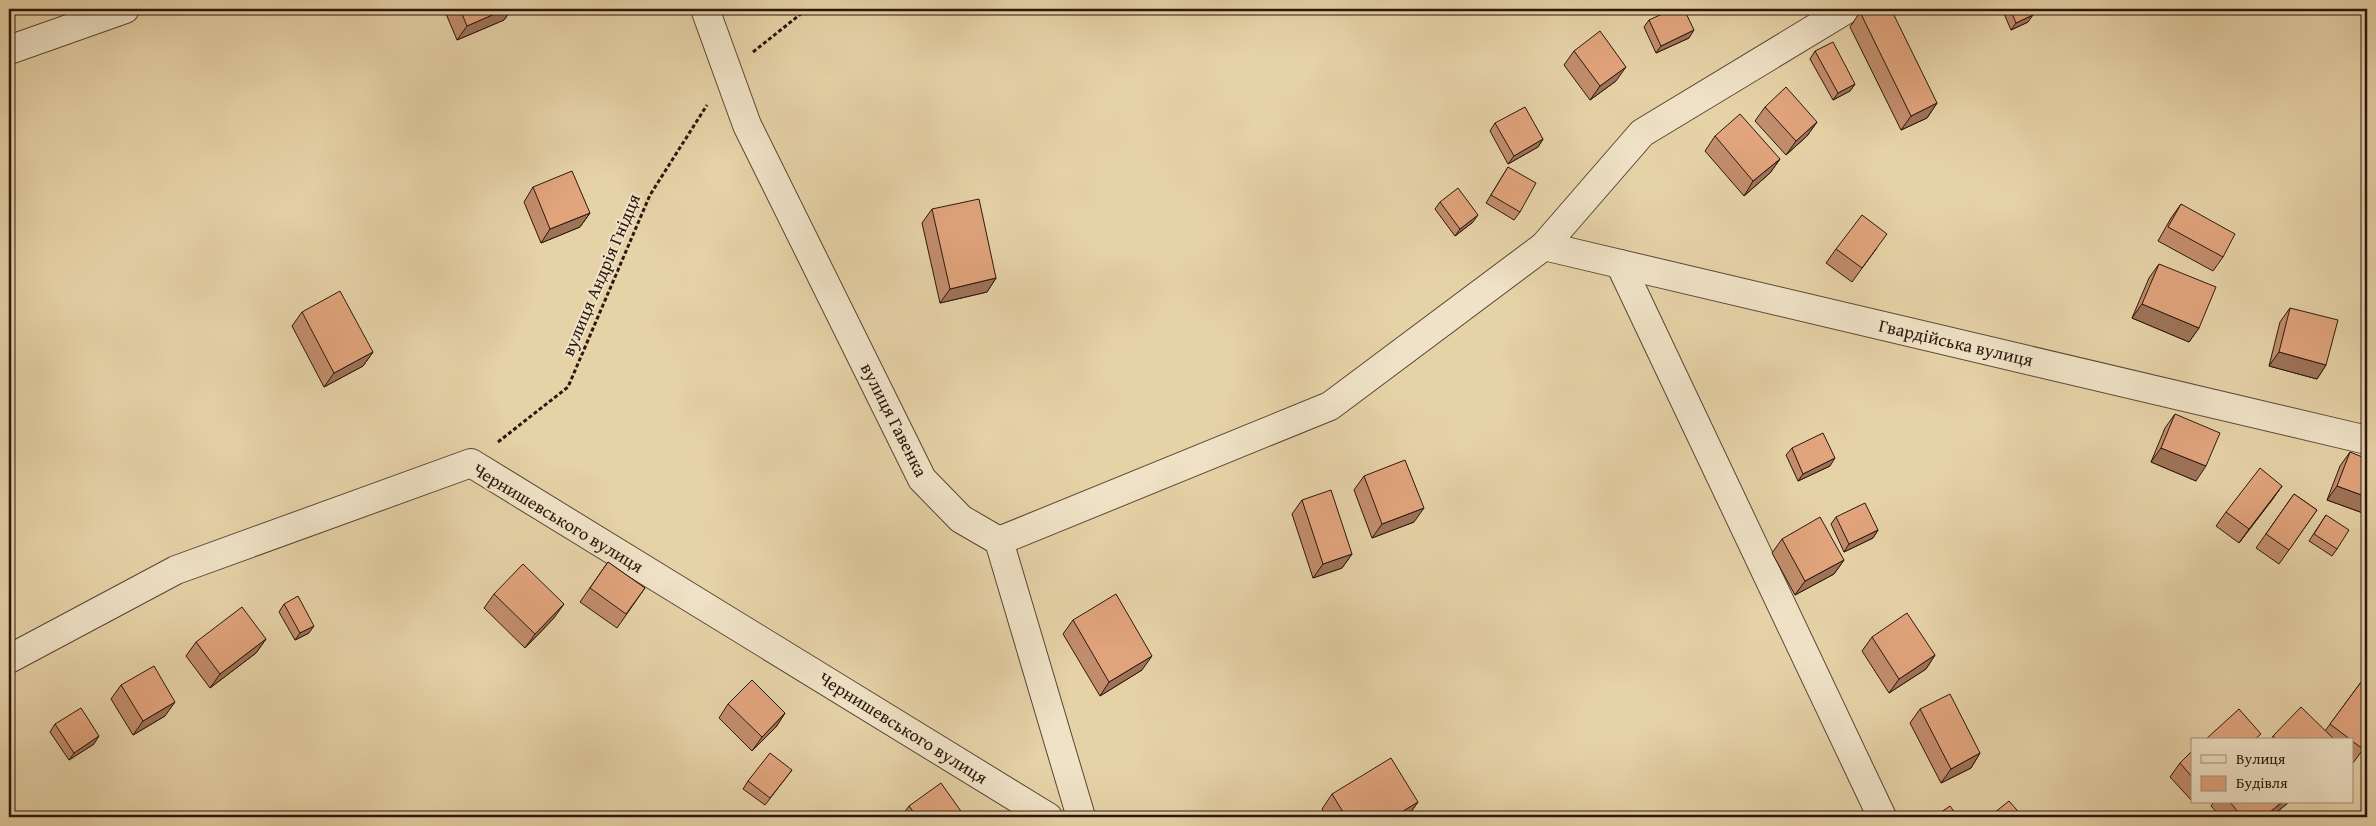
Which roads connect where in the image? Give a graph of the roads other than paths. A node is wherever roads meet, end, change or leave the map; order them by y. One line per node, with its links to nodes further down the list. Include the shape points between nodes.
1 (125, 9): 4 (street)
2 (705, 9): 8 (street, вулиця Гавенка, via 747,125 922,480 961,519)
3 (1847, 9): 5 (street, via 1642,133)
4 (9, 50)
5 (1544, 246): 6 (street, Гвардійська вулиця); 8 (street, via 1330,406)
6 (1620, 264): 7 (street, Гвардійська вулиця); 12 (street)
7 (2367, 440)
8 (999, 541): 11 (street)
9 (9, 659): 10 (street, Чернишевського вулиця, via 176,570 471,463)
10 (1048, 817)
11 (1081, 817)
12 (1882, 817)

